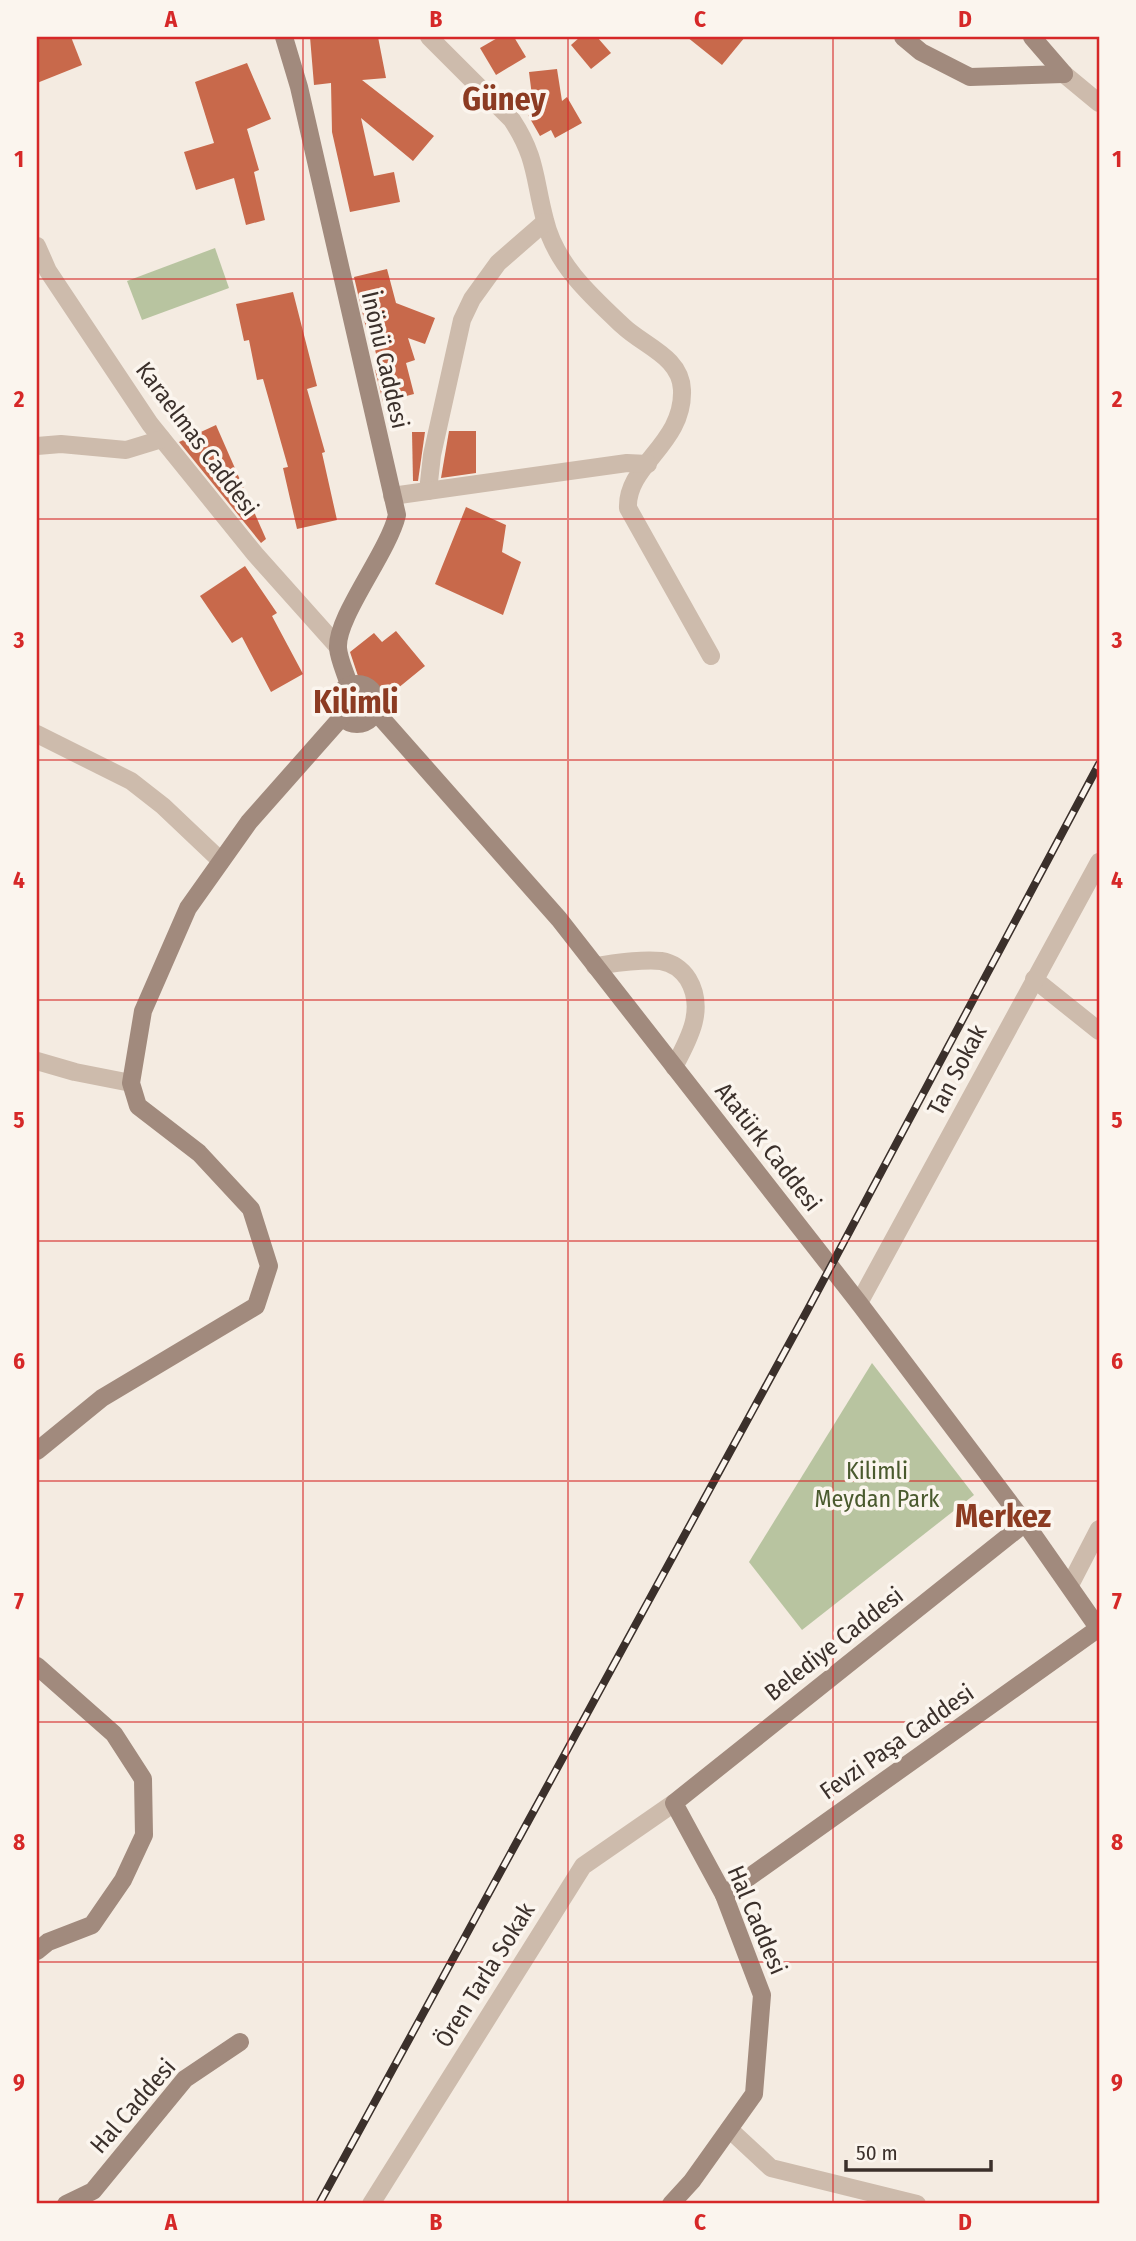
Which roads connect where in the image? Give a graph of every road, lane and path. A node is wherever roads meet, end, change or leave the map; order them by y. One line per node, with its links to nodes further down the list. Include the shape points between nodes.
1 (284, 37): 14 (main road, İnönü Caddesi)
2 (429, 37): 7 (street, via 512,120 534,163)
3 (903, 37): 5 (main road, via 921,52 970,77)
4 (1032, 37): 5 (main road)
5 (1064, 74): 6 (street)
6 (1099, 103)
7 (545, 222): 12 (street, via 560,255 588,293 668,360 679,375 682,395 676,418); 13 (street, via 498,262 462,320)
8 (37, 246): 9 (street, Karaelmas Caddesi)
9 (42, 274): 10 (street, Karaelmas Caddesi)
10 (162, 439): 11 (street, via 126,450); 15 (street, Karaelmas Caddesi)
11 (37, 444)
12 (648, 464): 13 (street, via 627,463); 16 (street, via 629,491 630,516)
13 (428, 491): 14 (street)
14 (392, 496): 15 (main road, İnönü Caddesi, via 397,515 393,533 347,616)
15 (338, 647): 17 (main road)
16 (710, 656)
17 (349, 685): 18 (main road, via 362,684 373,691); 19 (main road, via 337,699)
18 (376, 712): 19 (main road, via 360,724); 23 (main road, Atatürk Caddesi)
19 (341, 718): 21 (main road, via 249,822)
20 (37, 734): 21 (street, via 131,780)
21 (221, 861): 28 (main road, via 188,908 143,1011)
22 (1099, 862): 24 (street, Tan Sokak)
23 (595, 966): 27 (main road, Atatürk Caddesi); 27 (street, via 664,961 684,973 696,1009 693,1027)
24 (1034, 979): 25 (street); 29 (street, Tan Sokak)
25 (1099, 1031)
26 (37, 1061): 28 (street)
27 (674, 1067): 29 (main road, Atatürk Caddesi)
28 (131, 1083): 30 (main road, via 138,1106 199,1153 251,1209 269,1266 256,1306 102,1398)
29 (859, 1303): 31 (main road, Atatürk Caddesi)
30 (37, 1451)
31 (1025, 1524): 33 (main road, Atatürk Caddesi); 36 (main road, Belediye Caddesi)
32 (1099, 1529): 33 (street)
33 (1070, 1585): 34 (main road, Atatürk Caddesi)
34 (1099, 1629): 37 (main road, Fevzi Paşa Caddesi)
35 (37, 1666): 38 (main road, via 114,1734 143,1779 144,1835 123,1880 92,1925)
36 (674, 1802): 37 (main road, Hal Caddesi); 42 (street, Ören Tarla Sokak, via 583,1866)
37 (724, 1895): 40 (main road, Hal Caddesi, via 762,1995 754,2094)
38 (37, 1951)
39 (240, 2042): 41 (main road, Hal Caddesi, via 184,2079 93,2191)
40 (729, 2129): 43 (main road, Hal Caddesi); 44 (street, via 771,2168)
41 (66, 2204)
42 (371, 2204)
43 (671, 2204)
44 (918, 2204)

